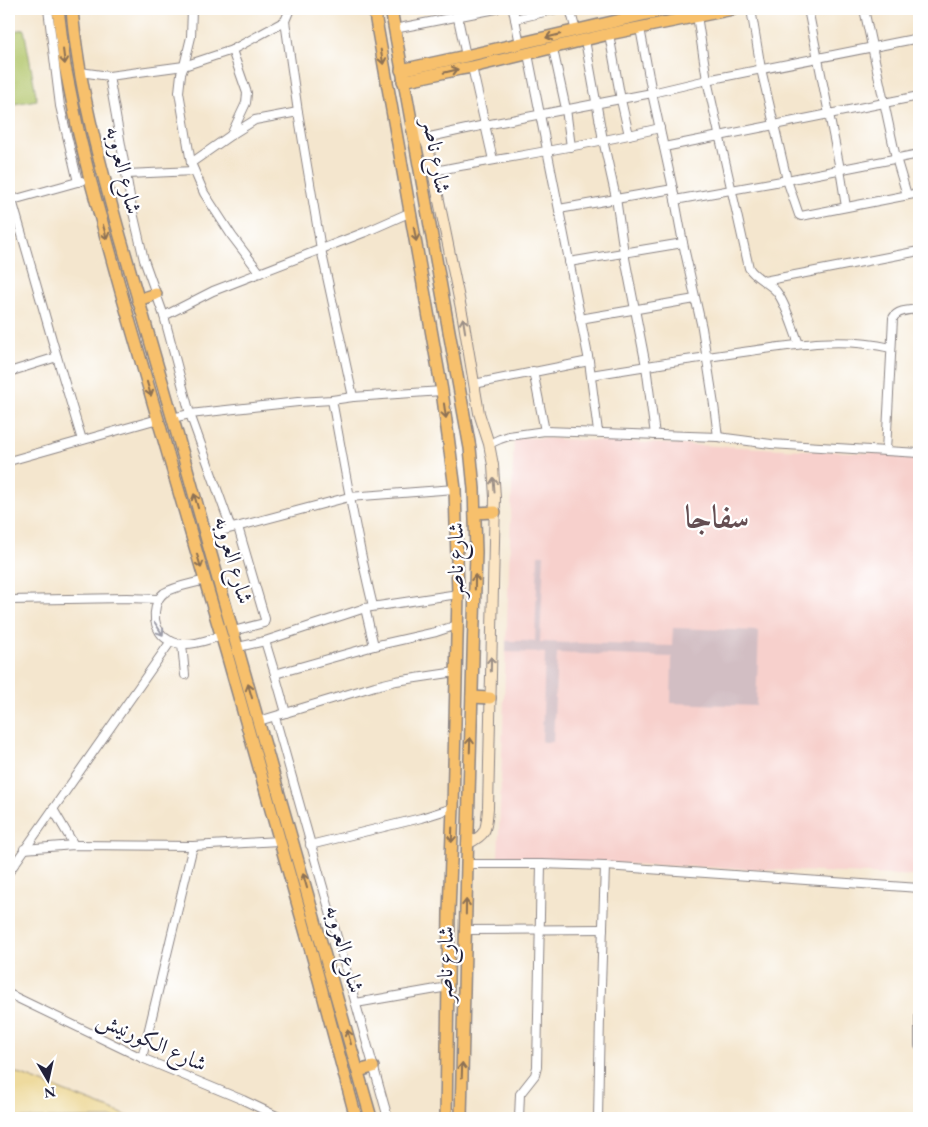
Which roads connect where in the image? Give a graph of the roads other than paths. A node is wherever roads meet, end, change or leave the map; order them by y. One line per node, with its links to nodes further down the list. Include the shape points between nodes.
1 (48, 9): 72 (street, via 60,106)
2 (58, 9): 70 (main road, شارع العروبه, one-way to 70, via 65,66)
3 (72, 9): 38 (main road, شارع العروبه)
4 (192, 9): 35 (street, via 191,37)
5 (290, 9): 21 (street)
6 (496, 9): 17 (street)
7 (513, 9): 20 (street)
8 (556, 9): 20 (street)
9 (570, 9): 24 (street)
10 (668, 9): 19 (main road)
11 (733, 9): 18 (main road)
12 (751, 9): 37 (street)
13 (808, 9): 34 (street)
14 (864, 9): 30 (street)
15 (391, 10): 16 (main road); 23 (main road, شارع ناصر)
16 (375, 11): 83 (main road, شارع ناصر, one-way to 83)
17 (456, 12): 23 (street); 33 (street)
18 (697, 12): 22 (main road); 41 (street)
19 (633, 13): 24 (main road)
20 (515, 19): 28 (street)
21 (286, 21): 31 (street); 48 (street)
22 (640, 28): 25 (main road); 42 (street)
23 (394, 29): 40 (main road, شارع ناصر)
24 (576, 31): 28 (main road, one-way to 28)
25 (609, 34): 27 (main road); 44 (street)
26 (919, 38): 30 (street)
27 (585, 40): 29 (main road); 46 (street)
28 (520, 44): 33 (main road)
29 (553, 48): 32 (main road); 47 (street)
30 (872, 48): 34 (street); 45 (street)
31 (232, 50): 35 (street); 55 (street, via 247,94)
32 (528, 54): 36 (main road); 50 (street)
33 (466, 56): 40 (main road)
34 (818, 58): 37 (street); 49 (street)
35 (184, 66): 39 (street); 66 (street, via 180,92)
36 (472, 67): 40 (main road, one-way to 36); 52 (street)
37 (761, 69): 41 (street); 51 (street)
38 (80, 72): 39 (street); 82 (main road, شارع العروبه)
39 (109, 76): 69 (street)
40 (402, 76): 53 (main road, شارع ناصر)
41 (707, 80): 42 (street); 56 (street)
42 (652, 93): 44 (street); 54 (street)
43 (919, 96): 45 (street)
44 (621, 100): 46 (street); 57 (street)
45 (884, 102): 49 (street); 64 (street)
46 (597, 104): 47 (street); 59 (street)
47 (566, 109): 50 (street); 60 (street)
48 (298, 112): 55 (street, via 255,120); 86 (street)
49 (828, 113): 51 (street); 67 (street)
50 (539, 115): 52 (street); 62 (street)
51 (774, 124): 56 (street); 71 (street)
52 (484, 125): 58 (street); 65 (street)
53 (411, 127): 58 (street); 95 (main road, شارع ناصر)
54 (660, 128): 57 (street); 61 (street)
55 (231, 135): 66 (street)
56 (719, 135): 61 (street); 74 (street)
57 (629, 136): 59 (street)
58 (425, 138): 68 (street)
59 (603, 140): 60 (street); 77 (street)
60 (571, 147): 62 (street)
61 (664, 147): 73 (street)
62 (547, 151): 65 (street); 81 (street)
63 (919, 154): 64 (street)
64 (896, 158): 67 (street); 76 (street)
65 (493, 160): 68 (street)
66 (192, 167): 69 (street); 90 (street, via 204,193)
67 (840, 169): 71 (street); 80 (street)
68 (434, 171): 112 (street, one-way to 68)
69 (126, 174): 92 (street, via 144,260)
70 (90, 179): 72 (street); 84 (main road, شارع العروبه)
71 (787, 180): 74 (street); 80 (street, via 800,216)
72 (78, 182): 79 (street)
73 (673, 189): 77 (street); 78 (street)
74 (731, 190): 78 (street); 91 (street, via 749,268)
75 (919, 193): 76 (street)
76 (907, 195): 80 (street)
77 (616, 198): 81 (street); 88 (street)
78 (675, 200): 85 (street)
79 (11, 201): 106 (street)
80 (846, 207)
81 (559, 210): 89 (street)
82 (113, 211): 84 (main road); 94 (main road, شارع العروبه)
83 (411, 212): 86 (street); 96 (main road, شارع ناصر, one-way to 96)
84 (100, 214): 118 (main road, شارع العروبه, one-way to 118)
85 (683, 243): 88 (street); 93 (street)
86 (321, 249): 90 (street); 114 (street)
87 (919, 251): 91 (street)
88 (624, 253): 89 (street); 98 (street)
89 (569, 262): 101 (street)
90 (260, 273): 99 (street, via 213,291)
91 (764, 281): 103 (street, via 779,295)
92 (156, 294): 94 (main road); 99 (street)
93 (695, 299): 98 (street); 105 (street)
94 (138, 300): 117 (main road, شارع العروبه)
95 (443, 302): 96 (main road); 100 (main road, شارع ناصر)
96 (427, 305): 102 (main road, شارع ناصر)
97 (919, 309): 104 (street, via 893,316)
98 (635, 310): 101 (street); 108 (street)
99 (164, 316): 116 (street)
100 (446, 318): 102 (main road, via 438,322); 131 (main road, شارع ناصر, via 470,448)
101 (580, 319): 107 (street)
102 (430, 320): 113 (main road, شارع ناصر)
103 (800, 344): 104 (street, via 856,342); 105 (street)
104 (891, 348): 125 (street)
105 (707, 356): 108 (street); 122 (street)
106 (57, 357): 109 (street); 123 (street)
107 (589, 361): 110 (street); 111 (street)
108 (646, 366): 111 (street); 121 (street)
109 (9, 372)
110 (533, 372): 112 (street); 119 (street)
111 (591, 375): 120 (street)
112 (474, 384): 124 (street)
113 (442, 390): 114 (street); 128 (main road, شارع ناصر, one-way to 128)
114 (353, 397): 115 (street)
115 (332, 400): 116 (street); 129 (street)
116 (190, 414): 117 (street); 132 (street)
117 (172, 418): 133 (main road, شارع العروبه, one-way to 117)
118 (158, 419): 123 (street); 134 (main road, شارع العروبه, one-way to 134)
119 (545, 431): 120 (street); 124 (street, via 508,436)
120 (598, 432): 121 (street)
121 (655, 435): 122 (street)
122 (718, 438): 125 (street)
123 (82, 440): 127 (street)
124 (489, 444): 130 (street, one-way to 124)
125 (886, 451): 126 (street)
126 (919, 453)
127 (9, 461)
128 (455, 489): 129 (street); 135 (main road, شارع ناصر)
129 (349, 496): 132 (street); 138 (street)
130 (494, 512): 131 (main road); 151 (street, one-way to 130)
131 (475, 513): 150 (main road, شارع ناصر, one-way to 131)
132 (234, 527): 133 (street); 140 (street, via 265,620 264,623)
133 (206, 535): 140 (main road, شارع العروبه)
134 (205, 580): 136 (street, via 172,589); 141 (main road, شارع العروبه)
135 (458, 594): 138 (street); 139 (main road, شارع ناصر)
136 (158, 599): 137 (street); 142 (street, one-way to 142, via 154,613 156,628)
137 (9, 600)
138 (369, 607): 143 (street); 145 (street)
139 (457, 625): 145 (street); 147 (main road, شارع ناصر)
140 (233, 631): 146 (main road, شارع العروبه)
141 (221, 636): 144 (street); 157 (main road, شارع العروبه)
142 (171, 641): 144 (street); 156 (street)
143 (264, 641): 146 (street); 148 (street)
144 (182, 644): 149 (street)
145 (374, 646): 148 (street)
146 (238, 647): 154 (main road, شارع العروبه, one-way to 146)
147 (456, 672): 152 (street, via 375,686); 155 (main road, شارع ناصر)
148 (276, 674): 152 (street)
149 (185, 675)
150 (472, 697): 151 (main road); 158 (main road, شارع ناصر, one-way to 150)
151 (490, 698): 158 (street, via 486,825 480,838)
152 (286, 713): 153 (street)
153 (274, 716): 154 (street); 160 (street)
154 (259, 721): 168 (main road, شارع العروبه, one-way to 154)
155 (453, 808): 160 (street); 173 (main road, شارع ناصر, one-way to 173)
156 (53, 809): 159 (street); 162 (street)
157 (279, 841): 161 (street); 172 (main road, شارع العروبه)
158 (467, 844): 163 (main road, شارع ناصر)
159 (74, 845): 161 (street); 162 (street)
160 (310, 845): 177 (street)
161 (193, 846): 180 (street)
162 (24, 849): 166 (street)
163 (467, 864): 164 (street); 171 (main road, شارع ناصر, one-way to 163)
164 (542, 864): 165 (street); 169 (street)
165 (605, 866): 167 (street); 170 (street)
166 (9, 872)
167 (919, 888)
168 (318, 927): 172 (main road); 182 (main road, شارع العروبه, one-way to 168)
169 (541, 929): 170 (street); 171 (street); 189 (street, via 537,1067 535,1075 520,1094)
170 (603, 929): 190 (street)
171 (466, 930): 174 (main road, شارع ناصر)
172 (305, 931): 184 (main road, شارع العروبه)
173 (448, 961): 174 (main road); 175 (main road, شارع ناصر)
174 (465, 962): 188 (main road, شارع ناصر, one-way to 174)
175 (448, 987): 177 (street); 187 (main road, شارع ناصر)
176 (9, 994): 180 (street, شارع الكورنيش)
177 (356, 1003): 181 (street)
178 (919, 1006): 179 (street)
179 (919, 1046)
180 (142, 1058): 183 (street, شارع الكورنيش)
181 (373, 1067): 182 (main road); 186 (street)
182 (358, 1071): 185 (main road, شارع العروبه)
183 (281, 1118)
184 (356, 1118)
185 (371, 1118)
186 (388, 1118)
187 (446, 1118)
188 (461, 1118)
189 (519, 1118)
190 (598, 1118)

